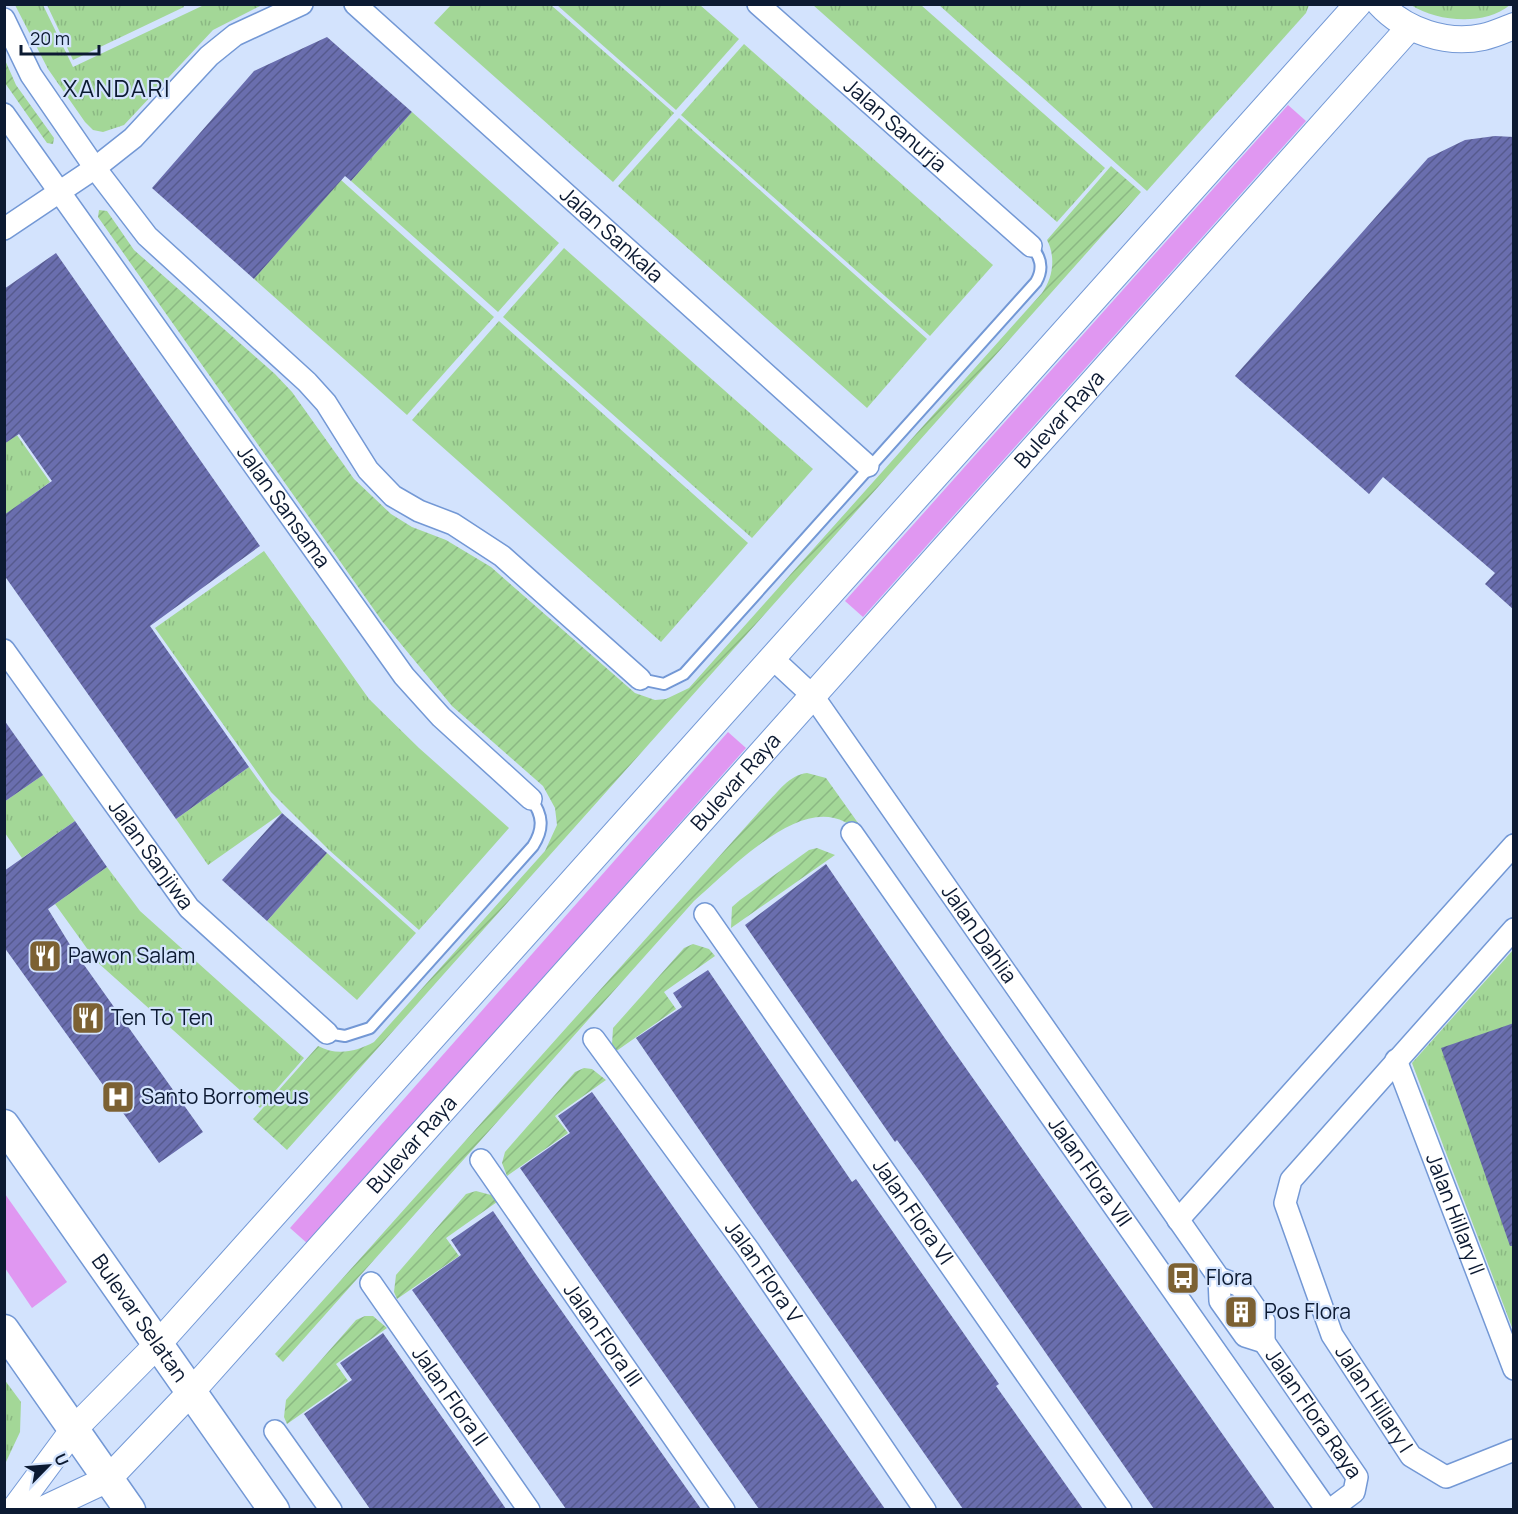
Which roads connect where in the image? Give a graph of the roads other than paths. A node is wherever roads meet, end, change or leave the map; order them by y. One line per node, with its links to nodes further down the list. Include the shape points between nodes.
1 (302, 4): 10 (street, via 226,42 132,138)
2 (355, 4): 14 (street, Jalan Sankala)
3 (758, 4): 13 (street, Jalan Sanurja)
4 (1358, 4): 16 (street)
5 (1380, 4): 8 (street)
6 (4, 19): 10 (street, via 31,75)
7 (1514, 26): 8 (street, via 1482,38 1445,39)
8 (1410, 27): 18 (street, Bulevar Raya)
9 (4, 114): 11 (street, Jalan Sansama)
10 (94, 168): 11 (street); 17 (street, via 147,236 308,382 326,403 368,470 393,496 453,525 502,556)
11 (59, 192): 12 (street); 19 (street, Jalan Sansama, via 404,676 441,717)
12 (4, 229)
13 (1031, 246): 14 (lane, via 1040,260 1036,282)
14 (868, 466): 17 (lane, via 684,674 664,684)
15 (4, 650): 24 (street, Jalan Sanjiwa, via 189,908)
16 (771, 657): 18 (street, Jalan Dahlia); 34 (street)
17 (640, 679)
18 (813, 696): 29 (street, Jalan Dahlia); 36 (street, Bulevar Raya)
19 (531, 799): 24 (lane, via 541,823 533,846 376,1022 354,1035)
20 (852, 834): 50 (street, Jalan Flora VII)
21 (1514, 845): 29 (street)
22 (705, 914): 49 (street, Jalan Flora VI)
23 (1514, 929): 26 (street)
24 (327, 1033)
25 (594, 1039): 48 (street, Jalan Flora V, via 748,1250)
26 (1396, 1060): 35 (street, Jalan Hillary II); 39 (street, Jalan Hillary I, via 1291,1180 1285,1203 1332,1335 1411,1456 1446,1477)
27 (4, 1125): 34 (main road, Bulevar Selatan)
28 (481, 1160): 47 (street, Jalan Flora III)
29 (1178, 1220): 30 (street, Jalan Dahlia)
30 (1219, 1278): 33 (street, Jalan Flora Raya, via 1240,1286 1264,1321); 33 (street, Jalan Flora Raya, via 1220,1301 1245,1336)
31 (371, 1283): 46 (street, Jalan Flora II)
32 (4, 1330): 37 (main road)
33 (1264, 1342): 50 (street, Jalan Flora Raya, via 1358,1477 1354,1492)
34 (158, 1344): 36 (main road, Bulevar Selatan); 37 (street)
35 (1514, 1369)
36 (191, 1392): 40 (street, Bulevar Raya); 44 (main road, Bulevar Selatan)
37 (74, 1429): 40 (main road); 41 (street)
38 (274, 1431): 45 (street)
39 (1514, 1450)
40 (108, 1479): 42 (street, Bulevar Raya); 43 (main road)
41 (14, 1509)
42 (42, 1509)
43 (130, 1509)
44 (274, 1509)
45 (331, 1509)
46 (529, 1509)
47 (724, 1509)
48 (925, 1509)
49 (1121, 1509)
50 (1328, 1509)

